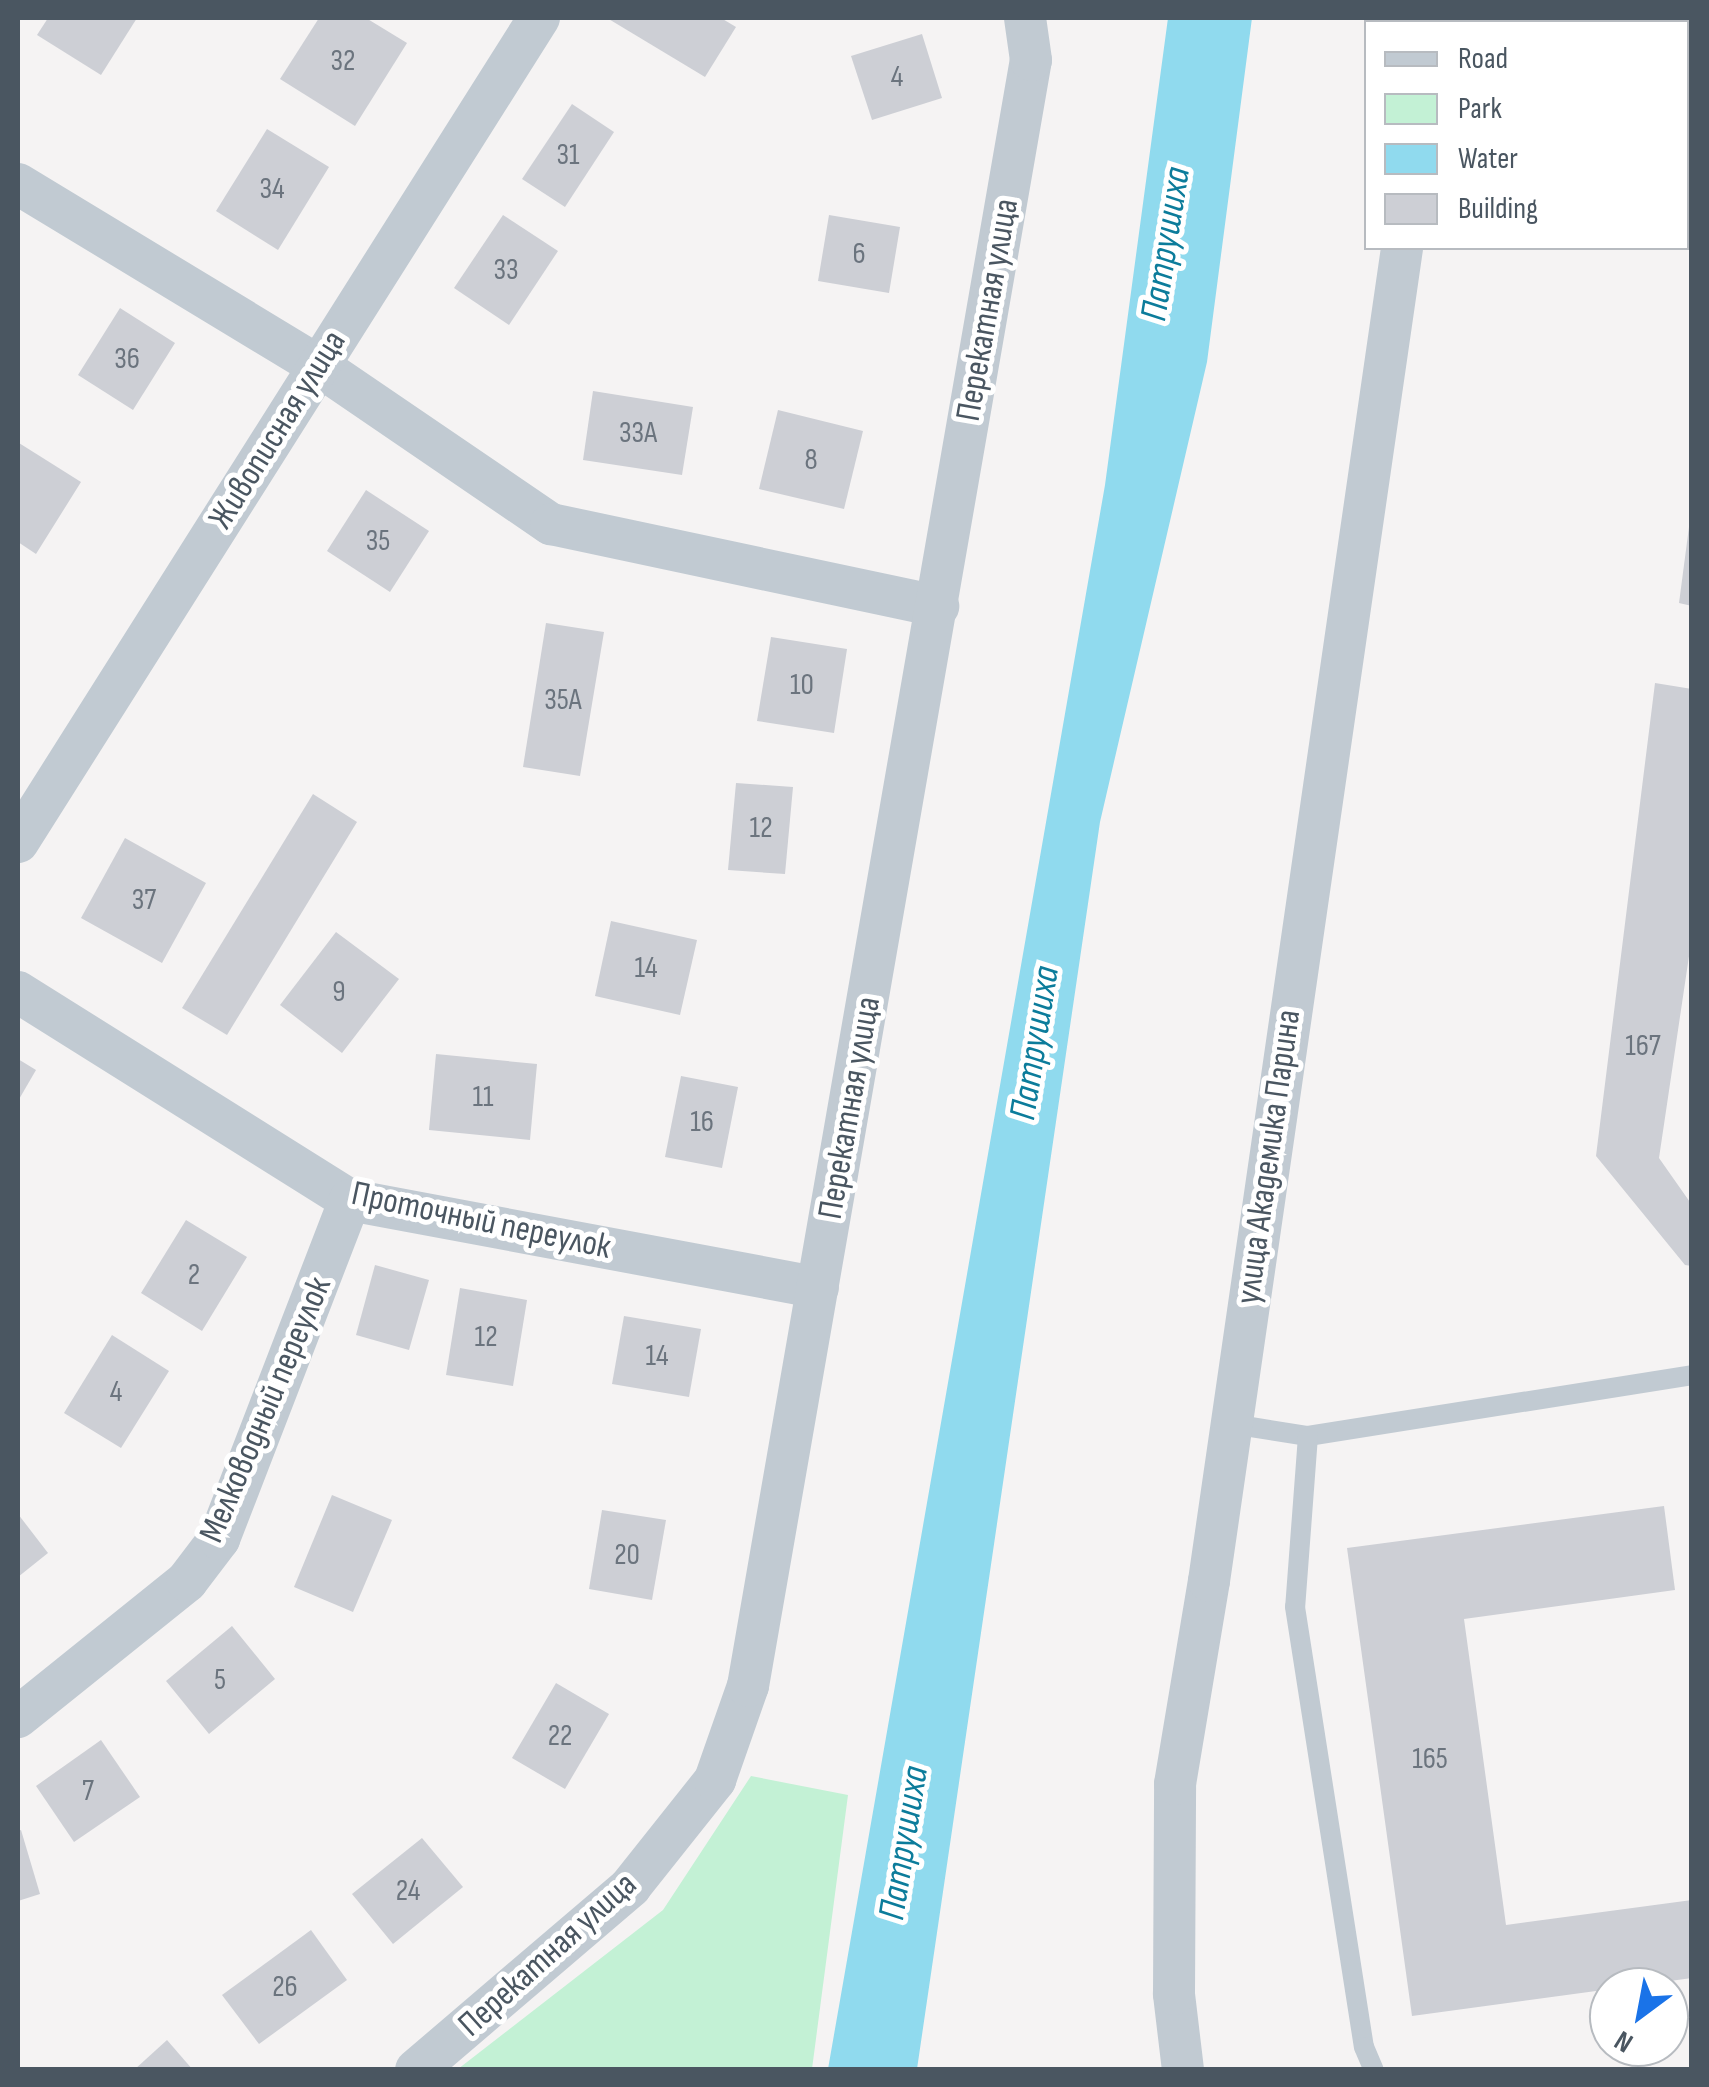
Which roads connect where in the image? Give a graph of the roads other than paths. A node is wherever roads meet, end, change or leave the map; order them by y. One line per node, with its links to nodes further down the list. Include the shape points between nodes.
1 (539, 18): 5 (street, Живописная улица)
2 (1026, 18): 6 (street, Перекатная улица, via 1031,60)
3 (18, 184): 5 (street)
4 (1402, 250): 12 (street, улица Академика Парина)
5 (319, 366): 6 (street, via 551,524); 7 (street, Живописная улица)
6 (938, 606): 10 (street, Перекатная улица)
7 (18, 842)
8 (18, 992): 9 (street, Проточный переулок)
9 (350, 1200): 10 (street, Проточный переулок); 14 (street, Мелководный переулок, via 220,1539 187,1581)
10 (818, 1288): 15 (street, Перекатная улица, via 748,1686 714,1780 630,1887)
11 (1692, 1375): 13 (lane)
12 (1232, 1424): 13 (lane); 16 (street, улица Академика Парина, via 1175,1784 1174,1994)
13 (1308, 1436): 17 (lane, via 1294,1607 1364,2048)
14 (18, 1717)
15 (416, 2070)
16 (1183, 2070)
17 (1374, 2070)

